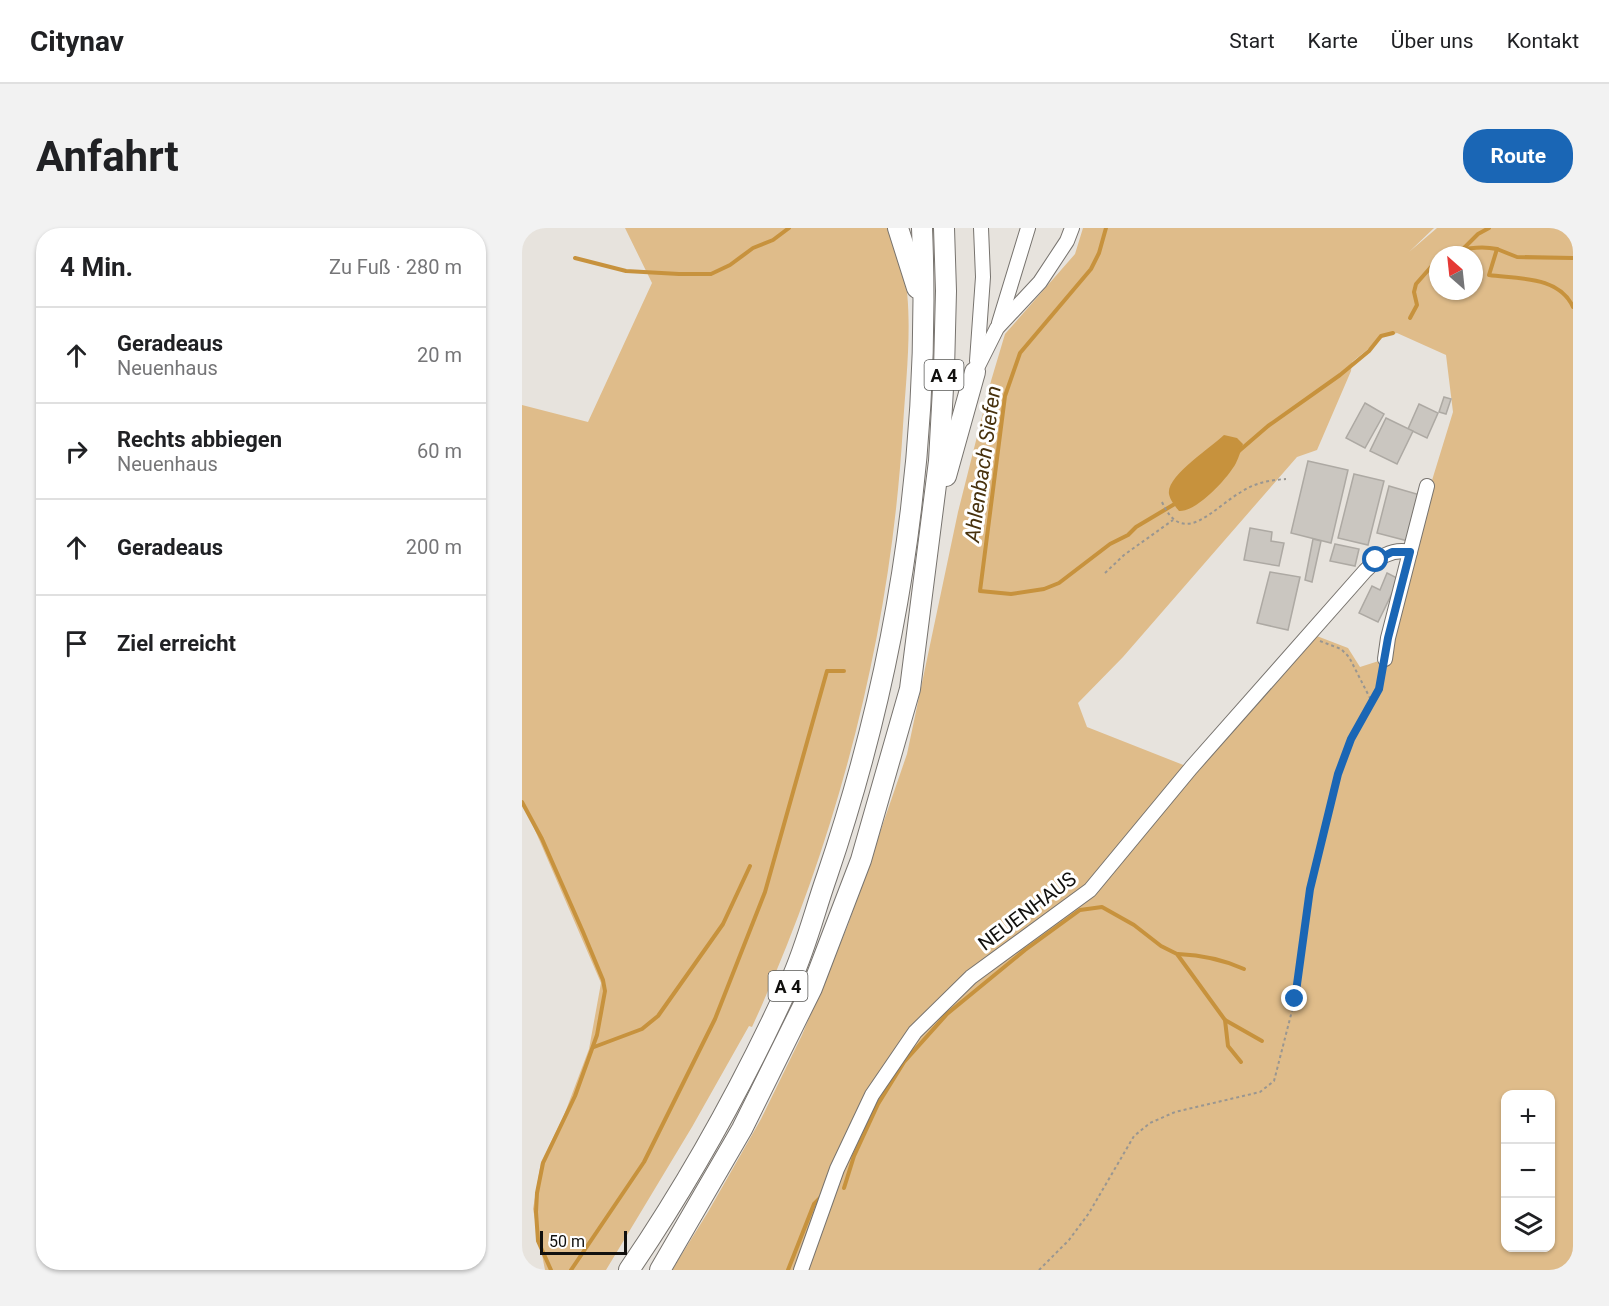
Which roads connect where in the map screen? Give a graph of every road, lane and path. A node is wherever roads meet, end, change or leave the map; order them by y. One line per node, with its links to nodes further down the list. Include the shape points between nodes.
1 (898, 228): 7 (highway)
2 (922, 228): 7 (highway, A 4)
3 (944, 228): 14 (highway, A 4, via 944,370)
4 (981, 228): 9 (street, via 981,326)
5 (1028, 228): 8 (street)
6 (1072, 228): 8 (street, via 1040,282)
7 (924, 315): 20 (highway, A 4, via 913,505 883,675 851,805 792,978 720,1122)
8 (997, 328): 9 (street)
9 (975, 372): 14 (highway)
10 (1286, 479): 13 (path, via 1268,480 1243,490 1193,523 1179,524)
11 (1427, 486): 15 (street)
12 (1162, 502): 13 (path)
13 (1173, 520): 16 (path)
14 (932, 522): 21 (highway, A 4, via 910,689 861,860 812,988 742,1129)
15 (1410, 552): 17 (street, NEUENHAUS, via 1392,552 1376,560); 18 (street)
16 (1106, 573)
17 (1307, 636): 19 (path, via 1341,649 1350,657); 22 (street, NEUENHAUS, via 1090,890 971,977 915,1032 872,1095 837,1169)
18 (1385, 659): 19 (path)
19 (1372, 702): 23 (path, via 1351,739 1333,795 1310,889 1295,999 1274,1081 1260,1092 1175,1112 1142,1129 1121,1156 1089,1213)
20 (629, 1270)
21 (660, 1270)
22 (801, 1270)
23 (1040, 1270)

